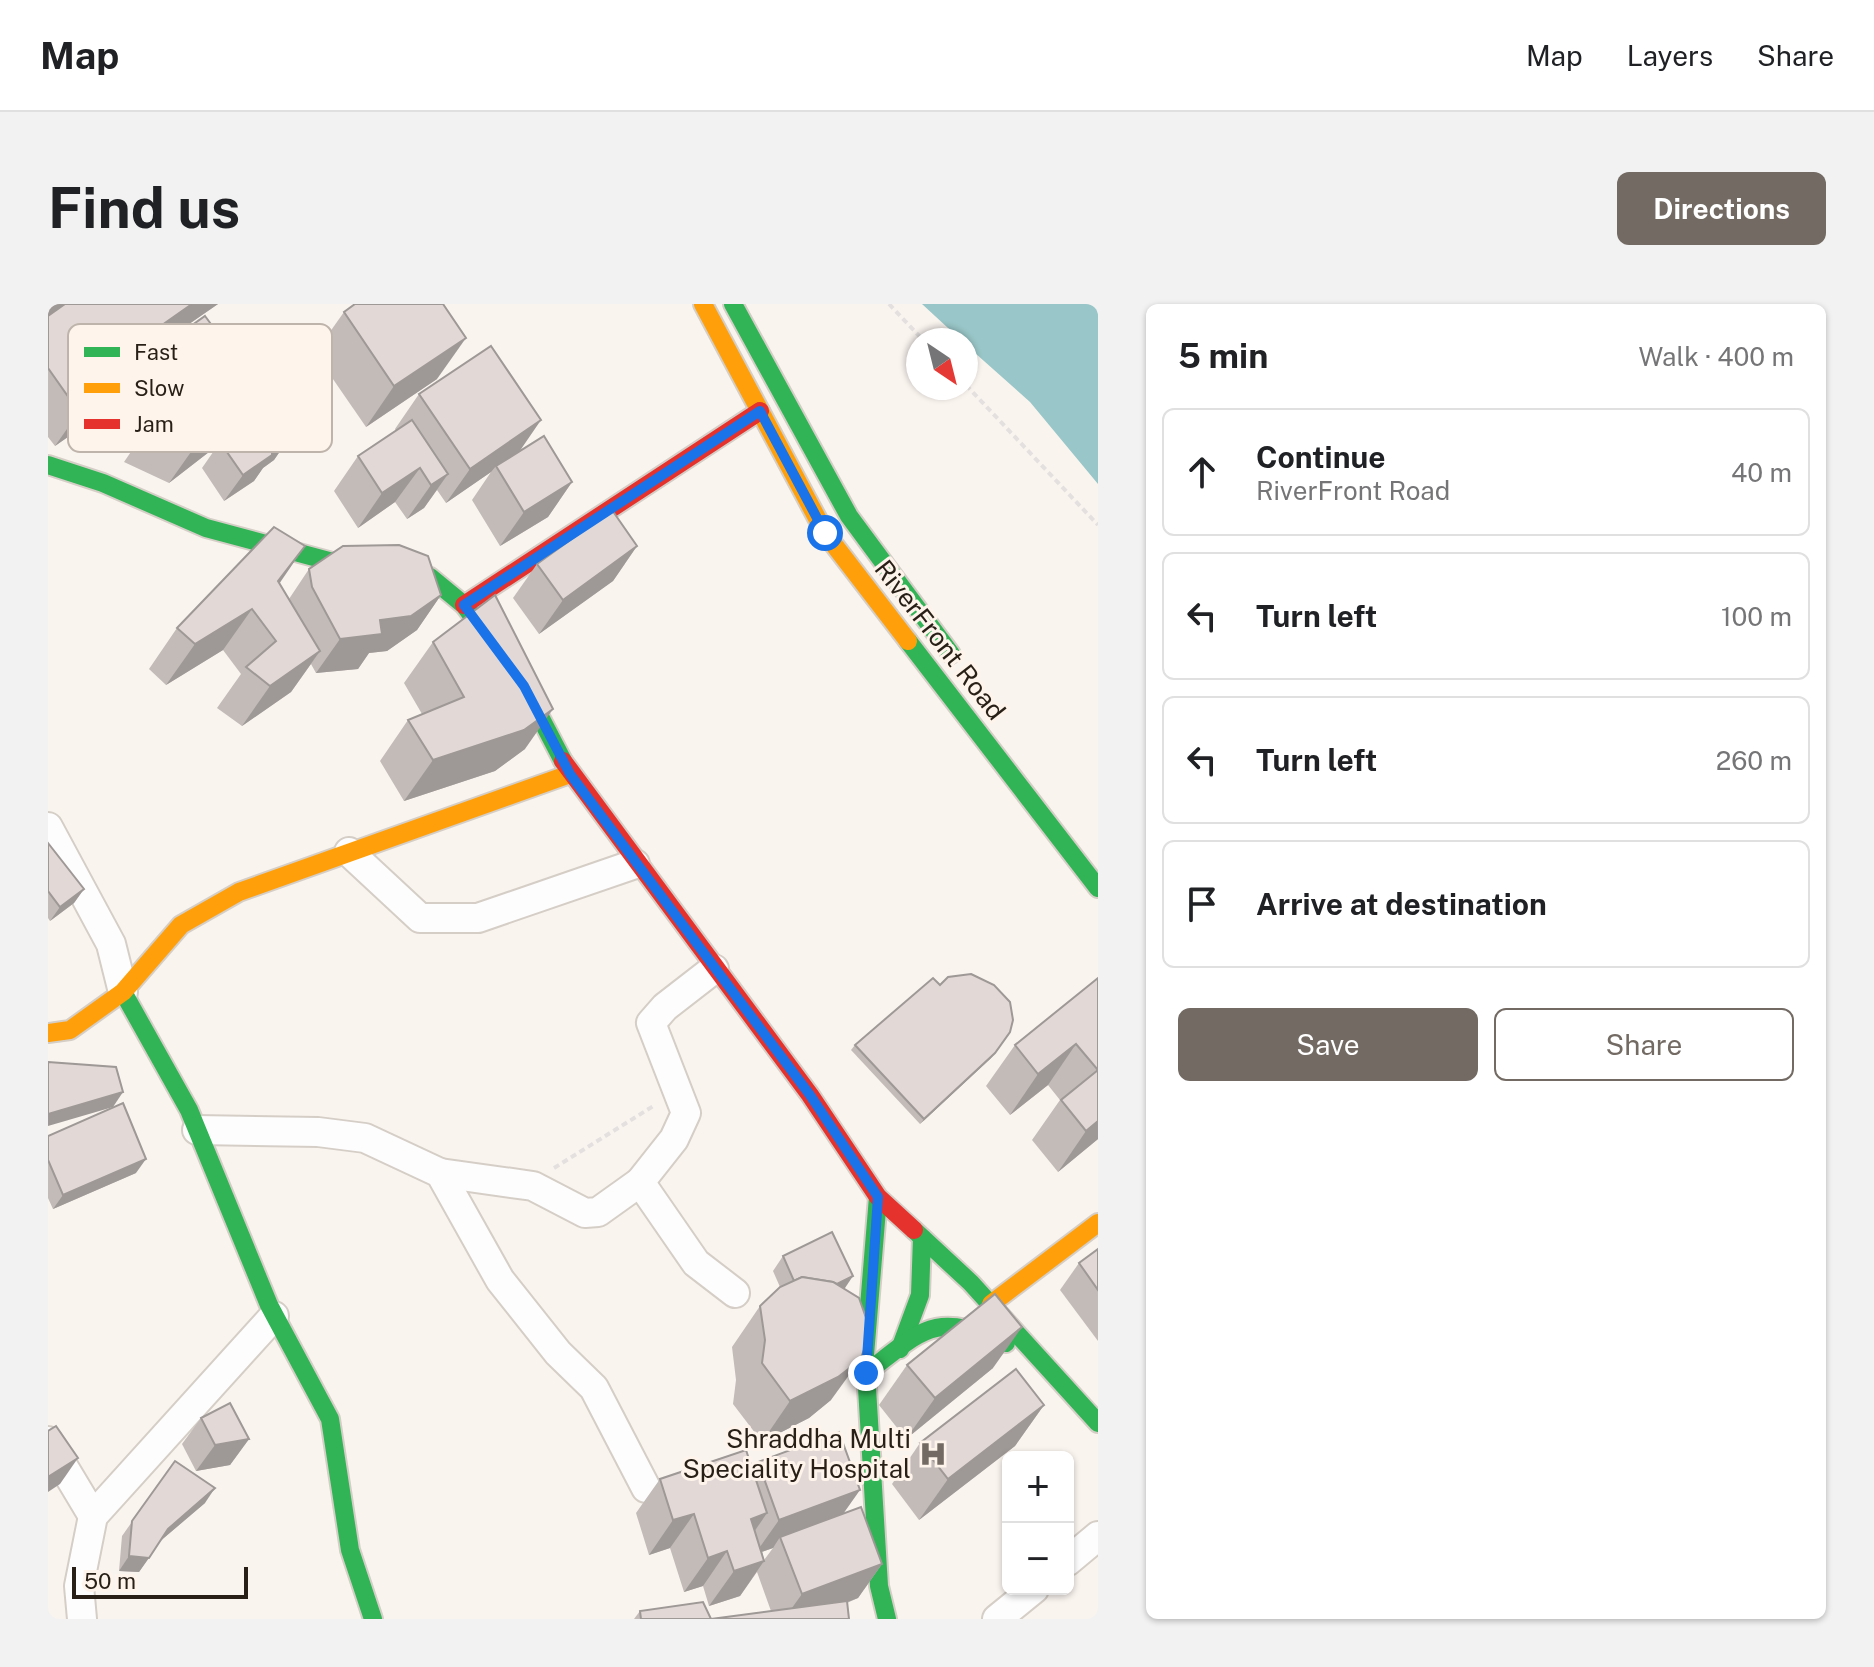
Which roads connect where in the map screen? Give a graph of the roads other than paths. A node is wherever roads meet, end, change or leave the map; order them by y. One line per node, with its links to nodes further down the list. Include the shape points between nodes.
1 (703, 304): 3 (street, RiverFront Road)
2 (733, 304): 6 (street, RiverFront Road, via 849,516)
3 (760, 411): 5 (street); 11 (street, RiverFront Road, via 825,533)
4 (48, 465): 5 (street, via 206,528 340,564 430,577)
5 (464, 605): 7 (street, via 524,686)
6 (960, 665)
7 (570, 774): 9 (street); 10 (street)
8 (48, 827): 13 (street, via 111,944)
9 (349, 852): 10 (street, via 420,918 478,918); 13 (street, via 239,892 181,925)
10 (635, 864): 12 (street)
11 (1098, 888)
12 (714, 969): 17 (street, via 651,1023 686,1113 674,1139); 18 (street, via 810,1095)
13 (123, 992): 14 (street, via 70,1030); 15 (street)
14 (48, 1033)
15 (197, 1130): 16 (street, via 365,1138); 23 (street)
16 (440, 1173): 17 (street, via 533,1186 585,1213 598,1212); 29 (street, via 500,1280 558,1353 594,1388)
17 (640, 1182): 21 (street, via 696,1263)
18 (878, 1197): 20 (street); 26 (street)
19 (1098, 1223): 22 (street)
20 (922, 1238): 22 (street); 24 (street, via 920,1308)
21 (735, 1293)
22 (991, 1304): 25 (street)
23 (274, 1316): 30 (street); 35 (street, via 330,1419 350,1550)
24 (900, 1349): 25 (street, via 930,1327 958,1323); 26 (street)
25 (1050, 1367): 27 (street)
26 (866, 1373): 36 (street, via 879,1586)
27 (1098, 1423)
28 (48, 1441): 30 (street)
29 (646, 1488)
30 (93, 1516): 34 (street, via 79,1586)
31 (1098, 1536): 32 (street)
32 (1074, 1556)
33 (1027, 1595): 37 (street)
34 (82, 1619)
35 (373, 1619)
36 (887, 1619)
37 (997, 1619)

